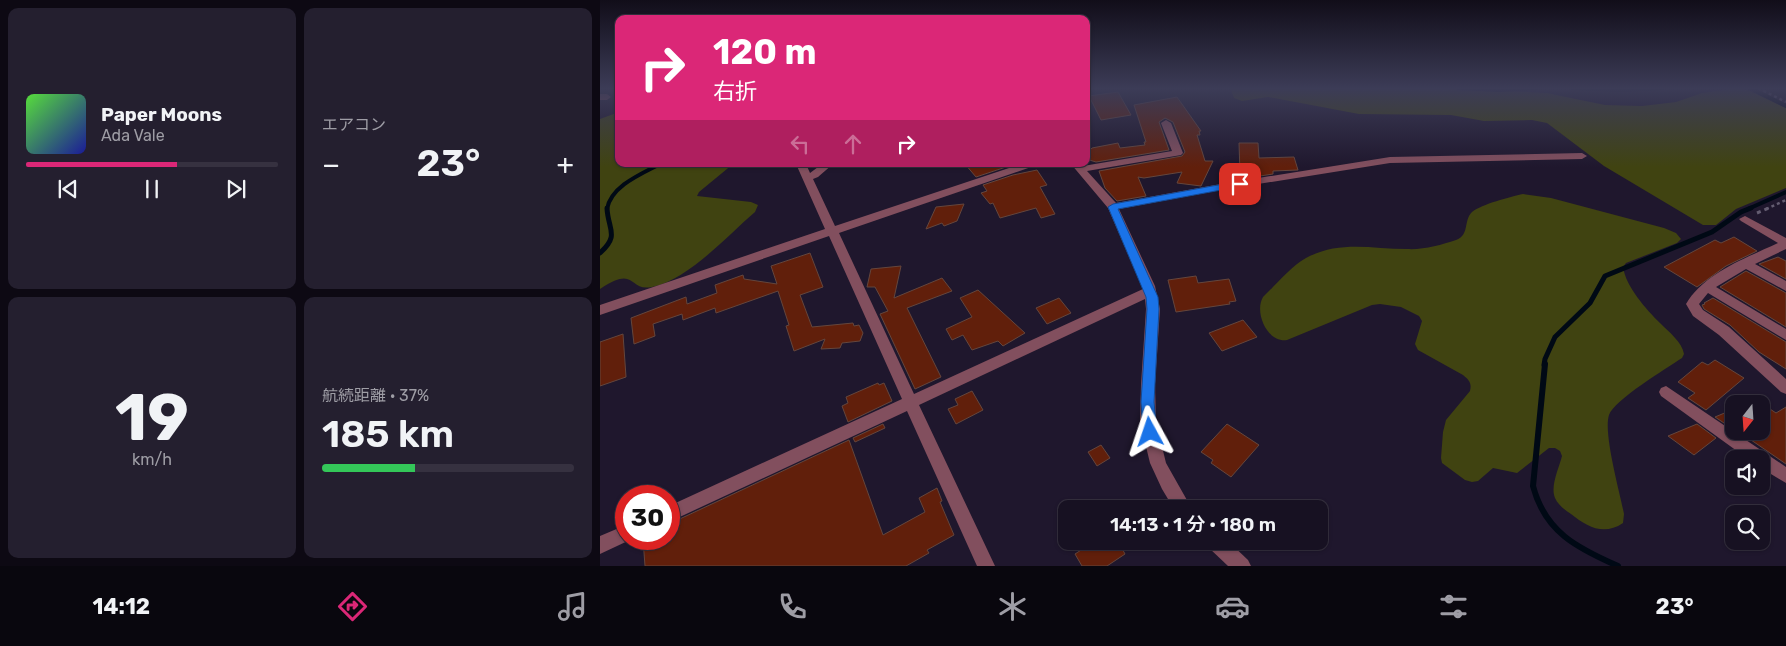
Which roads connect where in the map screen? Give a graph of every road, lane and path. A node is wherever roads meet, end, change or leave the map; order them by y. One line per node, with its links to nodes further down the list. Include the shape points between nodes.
1 (1166, 123): 3 (street, via 1178,153)
2 (1582, 156): 10 (street, via 1390,160)
3 (1090, 164)
4 (802, 167): 8 (street)
5 (824, 167): 8 (street)
6 (1021, 167): 12 (street)
7 (1079, 167): 10 (street)
8 (807, 177): 12 (street)
9 (1786, 200): 11 (path)
10 (1113, 207): 17 (street)
11 (1745, 219): 13 (street)
12 (832, 231): 18 (street); 22 (street)
13 (1786, 243): 14 (street)
14 (1746, 264): 15 (street); 16 (street)
15 (1707, 287): 19 (street); 20 (street, via 1692,300 1694,308 1724,330)
16 (1786, 287)
17 (1150, 291): 22 (street); 26 (street, via 1153,309 1148,422 1158,463)
18 (600, 310)
19 (1786, 335)
20 (1786, 388)
21 (1666, 392): 23 (street)
22 (911, 402): 27 (street); 31 (street)
23 (1748, 450)
24 (1770, 465): 25 (street)
25 (1786, 476)
26 (1178, 500)
27 (680, 509)
28 (615, 538): 29 (street)
29 (600, 546)
30 (1224, 550): 32 (street)
31 (986, 566)
32 (1242, 566)

